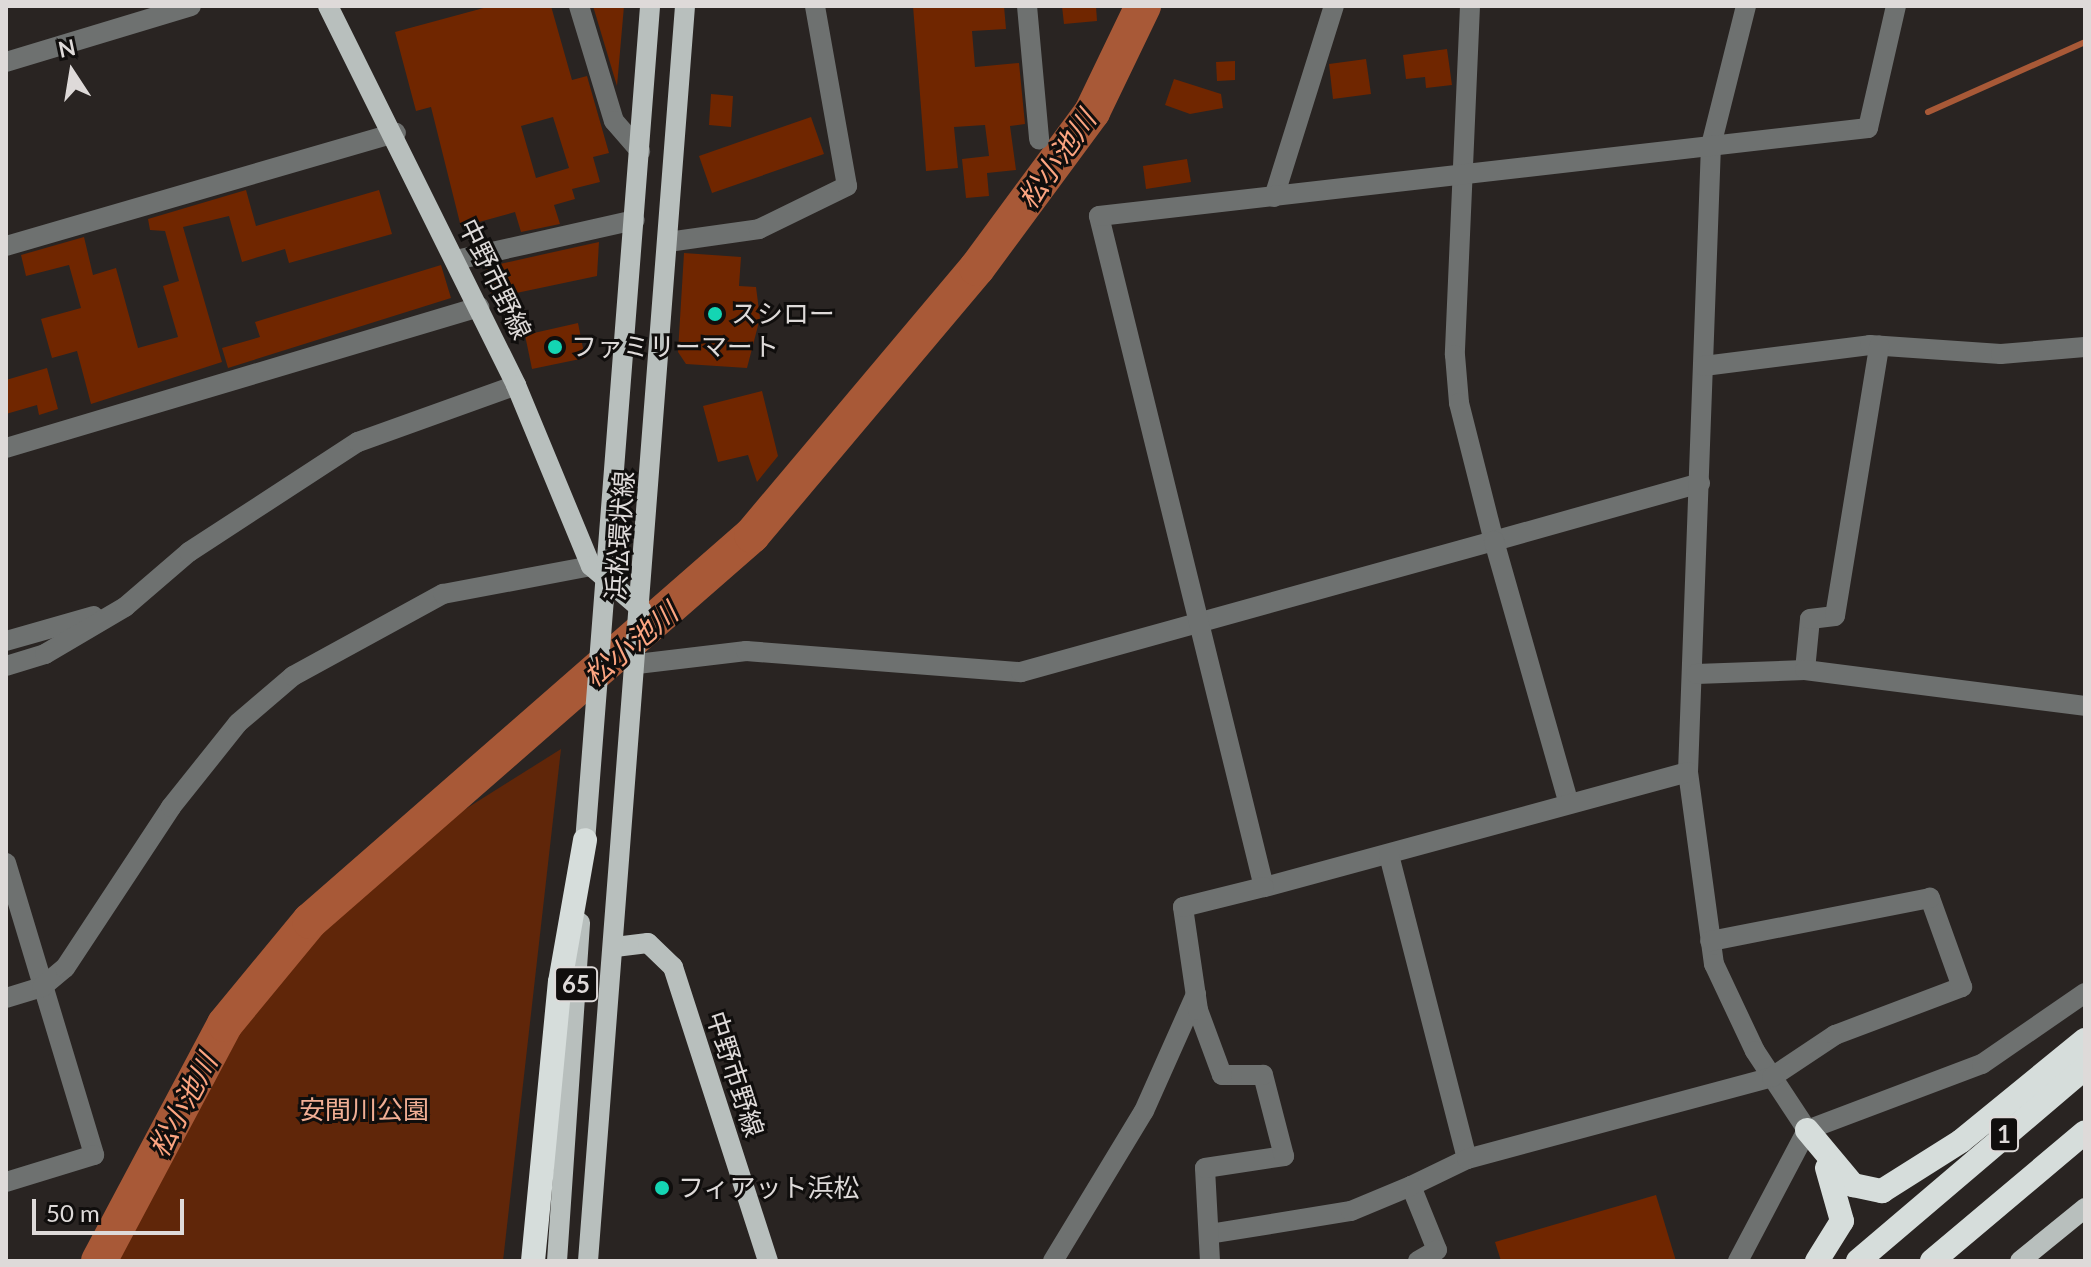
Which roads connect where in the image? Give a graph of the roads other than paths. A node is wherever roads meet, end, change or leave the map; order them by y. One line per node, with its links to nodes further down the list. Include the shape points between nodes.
1 (191, 6): 12 (street)
2 (328, 6): 13 (main road, 中野市野線)
3 (579, 6): 16 (street, via 614,121)
4 (650, 6): 16 (main road, 浜松環状線 / 65)
5 (685, 6): 20 (main road, 浜松環状線 / 65)
6 (815, 6): 20 (street, via 847,186 759,229)
7 (1027, 6): 14 (street)
8 (1334, 6): 18 (street)
9 (1470, 6): 17 (street)
10 (1746, 6): 15 (street)
11 (1896, 6): 15 (street, via 1868,128)
12 (6, 62)
13 (396, 133): 21 (street); 22 (main road, 中野市野線)
14 (1039, 139)
15 (1711, 145): 17 (street); 26 (street)
16 (640, 151): 19 (main road, 浜松環状線 / 65)
17 (1463, 177): 18 (street); 30 (street, via 1459,403)
18 (1274, 197): 35 (street, via 1099,216)
19 (635, 220): 22 (street); 32 (main road, 浜松環状線 / 65)
20 (668, 242): 34 (main road, 浜松環状線 / 65)
21 (6, 246)
22 (456, 260): 23 (main road, 中野市野線)
23 (479, 307): 27 (main road, 中野市野線); 28 (street)
24 (1879, 346): 25 (street, via 2001,354); 26 (street); 39 (street, via 1835,616 1810,619)
25 (2085, 347)
26 (1704, 366): 29 (street)
27 (516, 385): 31 (main road, 中野市野線); 33 (street, via 358,442 189,552)
28 (6, 448)
29 (1700, 483): 30 (street); 40 (street)
30 (1494, 541): 35 (street); 43 (street)
31 (591, 566): 32 (main road, 中野市野線); 50 (street, via 443,594 293,676 228,735 171,807 65,968)
32 (607, 586): 34 (main road, 中野市野線); 44 (main road, 浜松環状線 / 65)
33 (125, 607): 36 (street); 38 (street, via 45,654)
34 (641, 609): 37 (main road, 浜松環状線 / 65)
35 (1196, 625): 37 (street, via 1021,672 746,651); 47 (street)
36 (6, 641)
37 (637, 661): 49 (main road, 浜松環状線 / 65)
38 (6, 666)
39 (1805, 670): 40 (street); 41 (street)
40 (1696, 674): 42 (street)
41 (2085, 706)
42 (1688, 772): 43 (street); 48 (street)
43 (1569, 804): 45 (street)
44 (585, 840): 65 (highway, via 560,982); 66 (main road, 浜松環状線 / 65)
45 (1389, 855): 47 (street); 59 (street)
46 (6, 863): 50 (street)
47 (1264, 887): 52 (street, via 1183,907)
48 (1710, 941): 56 (street, via 1729,1000); 56 (street, via 1930,898 1962,987 1835,1035)
49 (615, 947): 60 (main road, 浜松環状線 / 65); 69 (main road, 中野市野線, via 648,943 661,951 684,1001)
50 (42, 987): 53 (street); 61 (street, via 94,1155)
51 (2085, 993): 57 (street, via 1982,1064)
52 (1196, 994): 64 (street, via 1222,1075 1263,1075 1284,1156 1205,1168); 70 (street, via 1144,1111)
53 (6, 998)
54 (2085, 1040): 57 (highway, via 1902,1182 1868,1192 1853,1185)
55 (2085, 1068): 75 (highway, 1)
56 (1772, 1077): 57 (street); 59 (street)
57 (1807, 1130): 73 (street); 74 (highway, via 1843,1209 1838,1233)
58 (2085, 1132): 76 (highway, 1)
59 (1467, 1159): 62 (street)
60 (595, 1168): 67 (main road, 浜松環状線 / 65); 68 (main road, 65)
61 (6, 1182)
62 (1411, 1186): 64 (street, via 1351,1211); 72 (street, via 1437,1250)
63 (2085, 1208): 77 (main road)
64 (1209, 1234): 71 (street)
65 (533, 1261)
66 (557, 1261)
67 (588, 1261)
68 (600, 1261)
69 (768, 1261)
70 (1053, 1261)
71 (1210, 1261)
72 (1418, 1261)
73 (1738, 1261)
74 (1817, 1261)
75 (1858, 1261)
76 (1932, 1261)
77 (2020, 1261)

